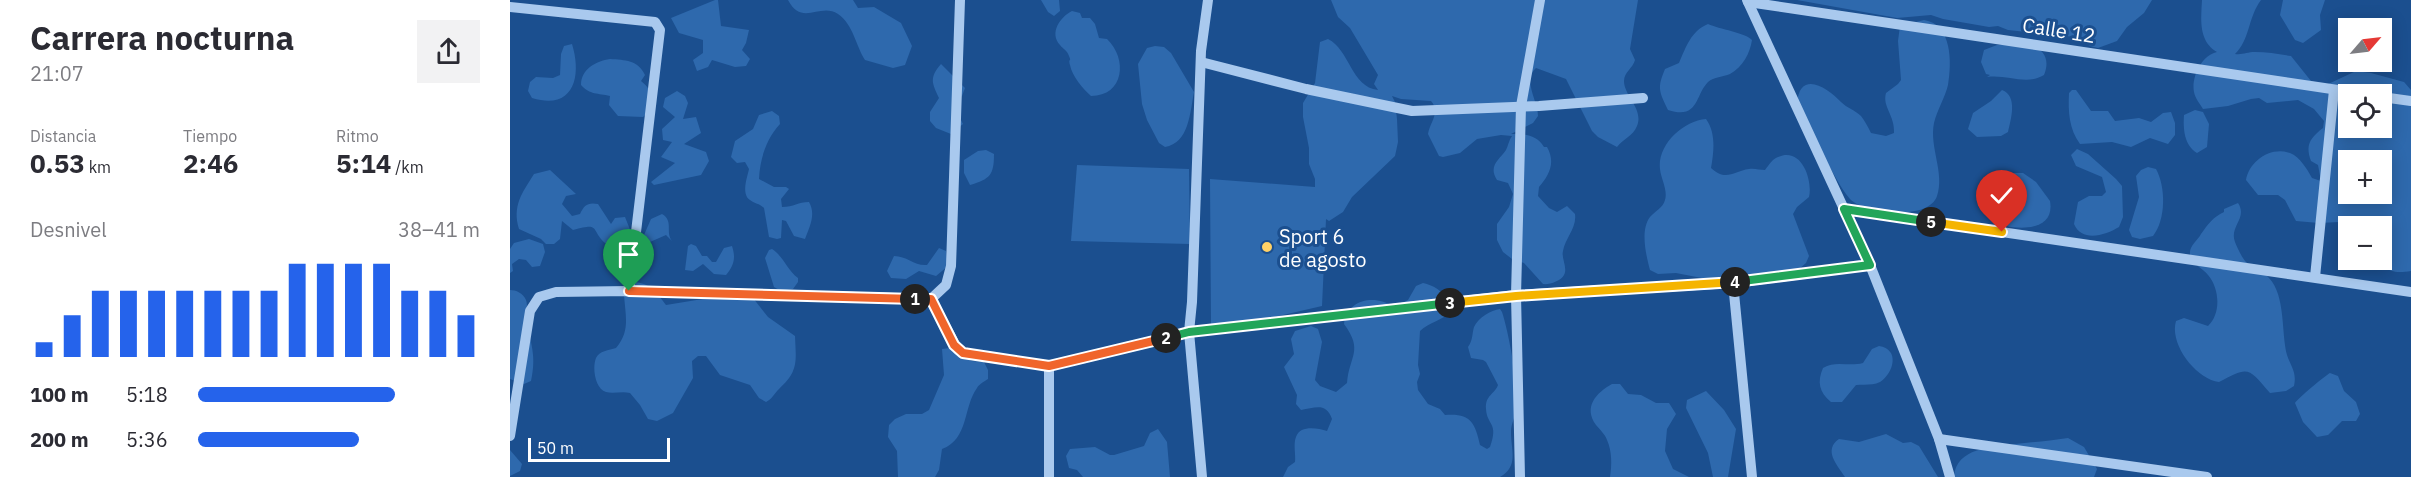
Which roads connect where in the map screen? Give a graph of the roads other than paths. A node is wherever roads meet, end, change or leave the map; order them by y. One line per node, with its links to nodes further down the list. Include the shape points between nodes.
1 (960, 0): 20 (street, via 951,266 946,285)
2 (1208, 0): 6 (street)
3 (1540, 0): 12 (street)
4 (1748, 1): 7 (street, Calle 12); 13 (street)
5 (510, 7): 17 (street, via 658,25)
6 (1200, 62): 12 (street, via 1412,111); 21 (street)
7 (2334, 90): 8 (street, Calle 12); 15 (street)
8 (2338, 91)
9 (1644, 98): 12 (street)
10 (2392, 98): 11 (street)
11 (2411, 101)
12 (1521, 106): 19 (street)
13 (1844, 209): 14 (street); 15 (street)
14 (1870, 265): 16 (street); 24 (street)
15 (2315, 277): 18 (street)
16 (1733, 283): 19 (street); 28 (street)
17 (629, 291): 20 (street); 23 (street, via 556,292 534,302)
18 (2411, 292)
19 (1516, 296): 21 (street); 27 (street)
20 (931, 299): 22 (street, via 963,353)
21 (1189, 332): 22 (street); 26 (street)
22 (1049, 366): 25 (street)
23 (510, 436)
24 (1940, 439): 29 (street); 30 (street)
25 (1049, 477)
26 (1202, 477)
27 (1520, 477)
28 (1752, 477)
29 (1950, 477)
30 (2207, 477)

